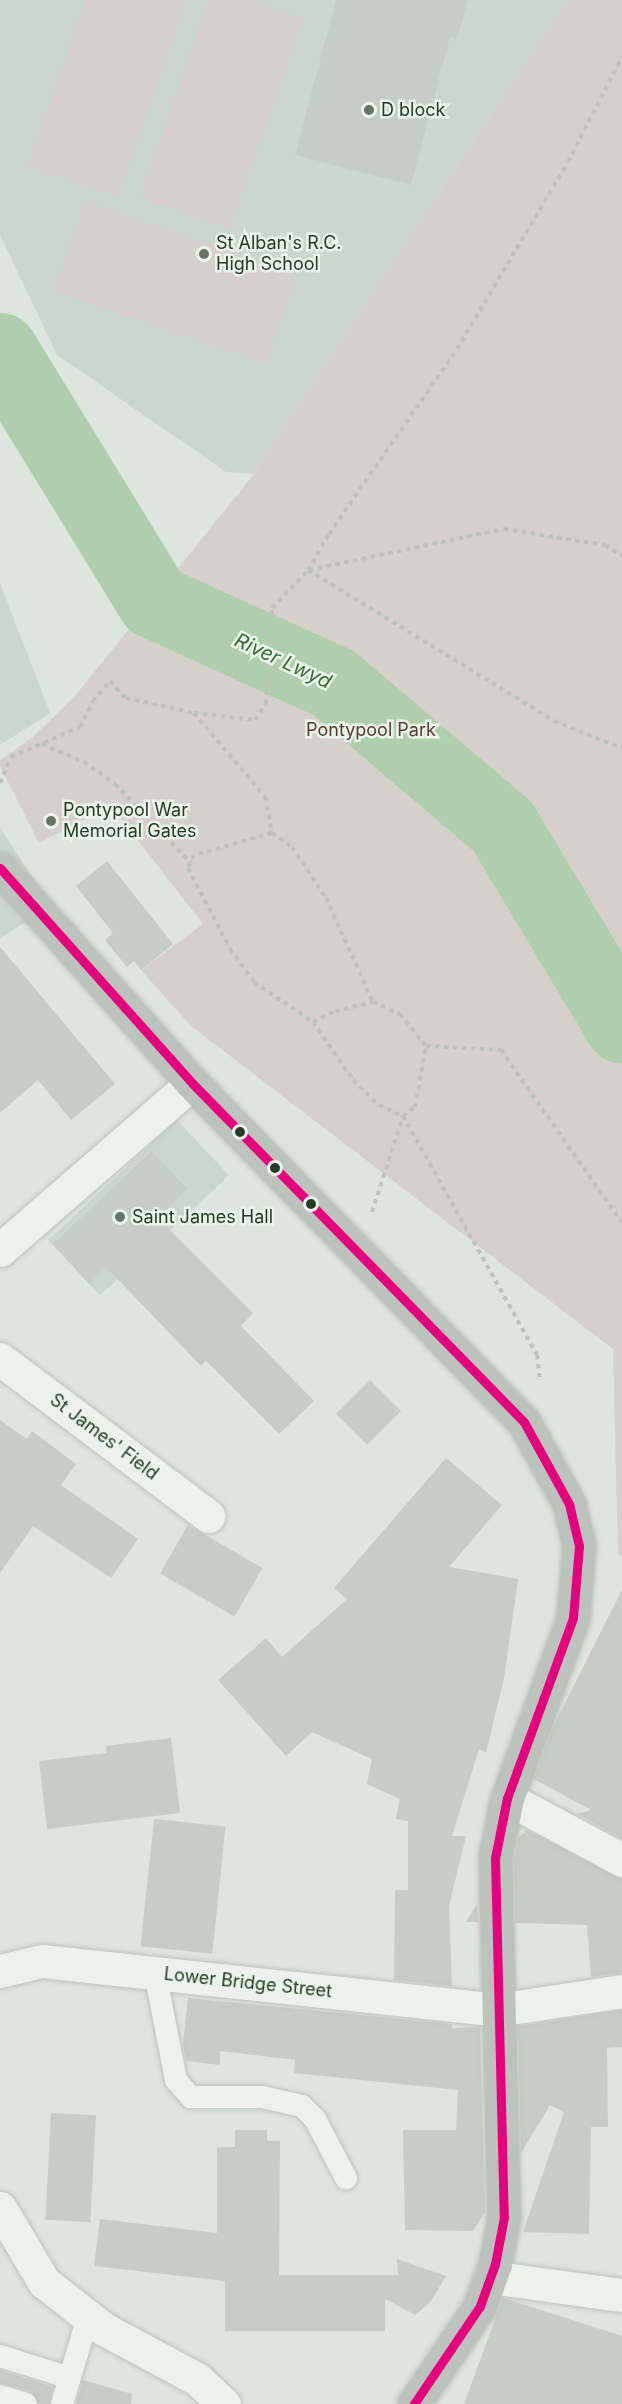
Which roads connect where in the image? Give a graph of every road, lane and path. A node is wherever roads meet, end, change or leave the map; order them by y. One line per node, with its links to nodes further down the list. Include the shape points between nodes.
1 (622, 57): 3 (path, via 568,162 457,349 329,534)
2 (622, 555): 3 (path, via 605,545 504,529)
3 (309, 570): 4 (path, via 272,608 266,704 255,720); 6 (path, via 554,721)
4 (194, 714): 5 (path, via 126,698 110,681 93,701 80,728); 8 (path, via 265,796)
5 (42, 744): 7 (path, via 11,758); 9 (path, via 84,762 115,784)
6 (622, 748)
7 (0, 783)
8 (272, 833): 9 (path, via 195,855); 11 (path, via 292,848 326,898)
9 (191, 863): 12 (path, via 188,868 230,949 254,982)
10 (0, 868): 14 (street)
11 (373, 1002): 12 (path, via 334,1011); 13 (path, via 400,1014)
12 (313, 1022): 15 (path, via 353,1080 379,1105)
13 (426, 1046): 15 (path, via 415,1107); 16 (path, via 501,1050)
14 (192, 1083): 17 (street); 18 (street)
15 (403, 1116): 18 (path); 20 (path, via 537,1355 541,1390)
16 (622, 1223)
17 (0, 1250)
18 (360, 1250): 20 (street)
19 (0, 1359): 21 (street, St James' Field)
20 (524, 1422): 22 (street, via 568,1504 579,1546 573,1618)
21 (208, 1516)
22 (507, 1798): 23 (street); 27 (street, via 495,1858)
23 (622, 1860)
24 (0, 1971): 25 (street, Lower Bridge Street, via 42,1961)
25 (155, 1973): 27 (street, Lower Bridge Street); 28 (lane, via 176,2080 191,2097 262,2097 302,2106 315,2119)
26 (622, 1991): 27 (street, Lower Bridge Street)
27 (497, 2010): 30 (street, via 504,2217)
28 (346, 2178)
29 (0, 2208): 32 (street, via 44,2282)
30 (490, 2277): 31 (street); 39 (street, via 480,2306)
31 (622, 2295)
32 (88, 2317): 34 (lane); 36 (street, via 197,2379)
33 (0, 2356): 34 (lane)
34 (70, 2378): 38 (lane)
35 (0, 2396): 37 (lane)
36 (223, 2403)
37 (26, 2404)
38 (62, 2404)
39 (414, 2404)

